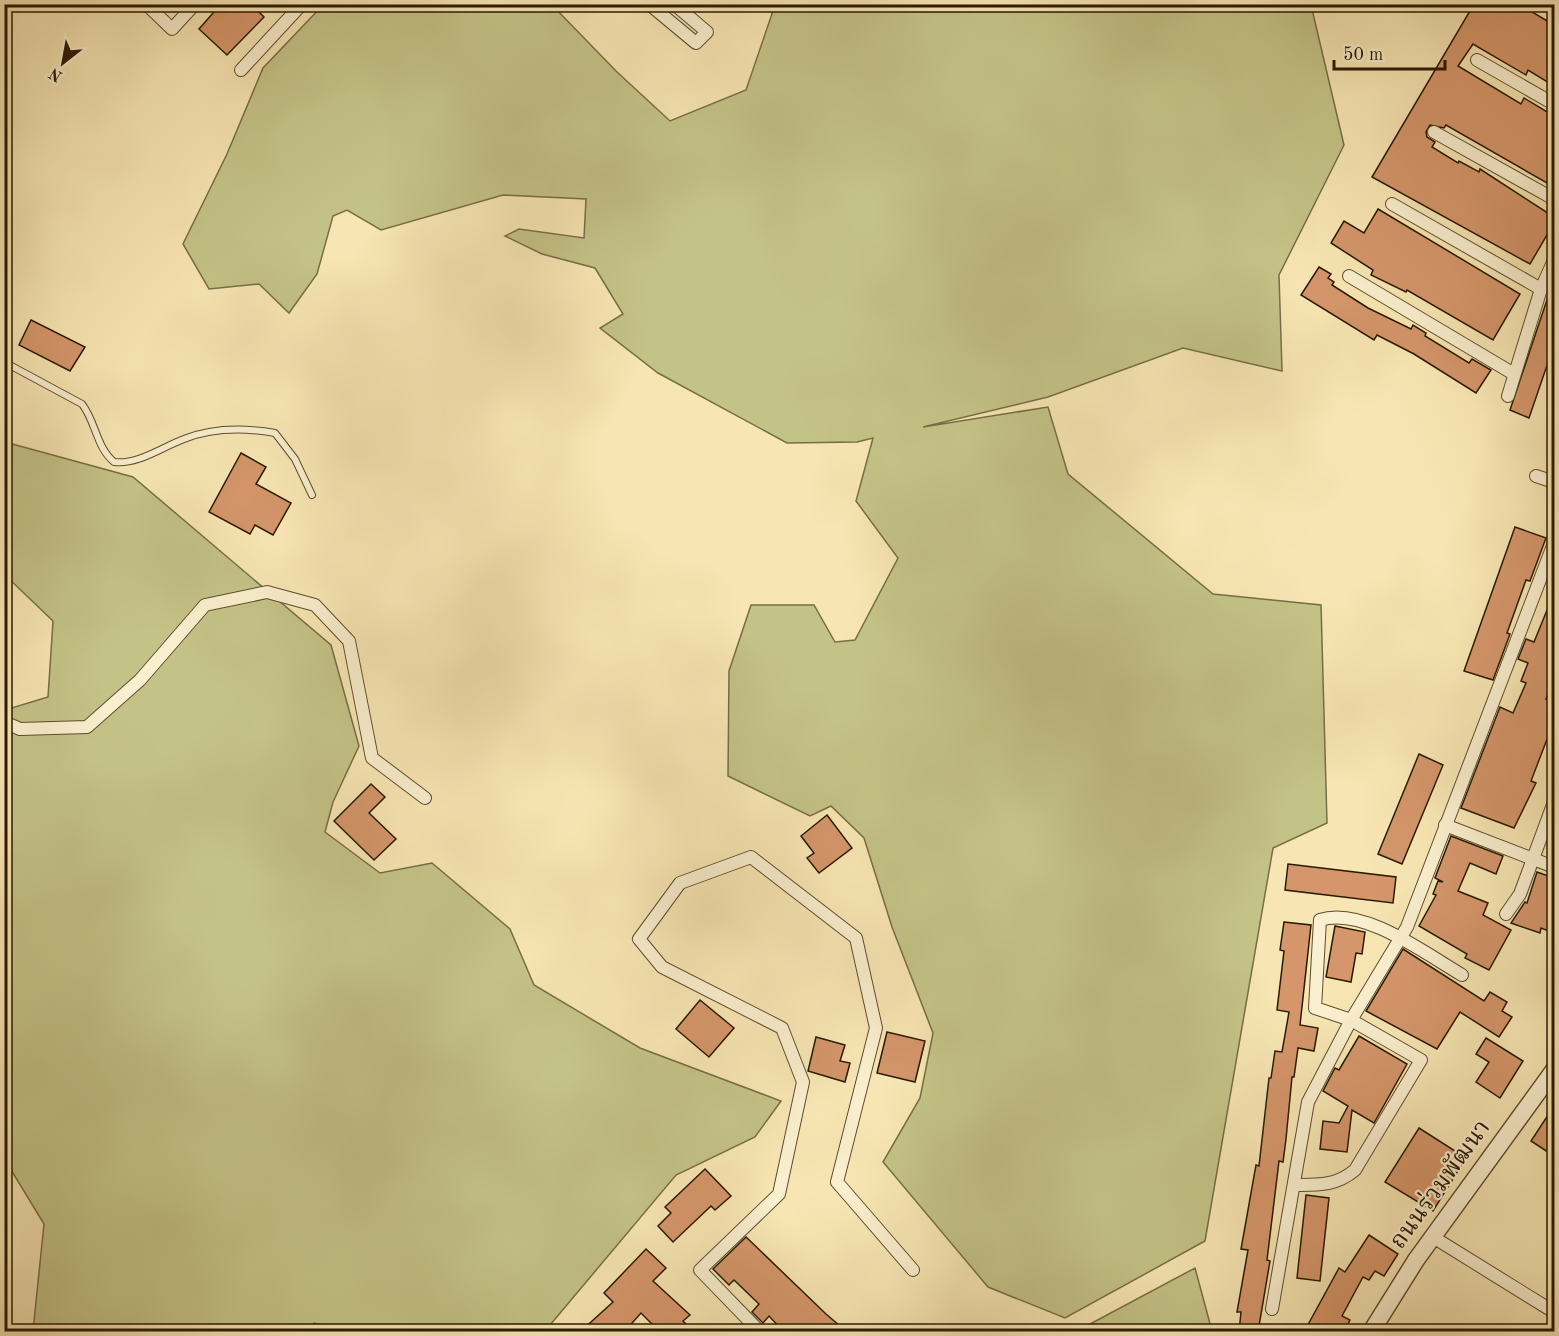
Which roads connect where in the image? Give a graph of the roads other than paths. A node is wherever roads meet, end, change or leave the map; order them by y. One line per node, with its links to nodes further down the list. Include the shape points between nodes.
1 (146, 4): 2 (street, via 172,29)
2 (195, 4)
3 (302, 4): 9 (street)
4 (649, 4): 5 (street, via 696,43 707,32)
5 (674, 4)
6 (1550, 4): 7 (street)
7 (1554, 7)
8 (1477, 60): 10 (street)
9 (241, 70)
10 (1554, 104)
11 (1434, 132): 12 (street)
12 (1554, 199)
13 (1392, 204): 16 (street)
14 (1554, 260): 16 (street)
15 (1349, 276): 18 (street)
16 (1541, 290): 18 (street)
17 (4, 362): 22 (lane, via 82,404 102,448 114,462 139,458 186,438 222,430 252,429 275,433 295,459)
18 (1514, 374): 19 (street)
19 (1508, 396)
20 (1536, 476): 21 (street)
21 (1554, 482)
22 (312, 495)
23 (1554, 543): 24 (street)
24 (1550, 574): 28 (street)
25 (4, 722): 26 (street, via 20,729 87,727 140,680 206,606 267,592 315,605 349,640 372,758)
26 (425, 798)
27 (1554, 802): 29 (street)
28 (1445, 825): 29 (street); 32 (street, via 1407,927)
29 (1534, 861): 30 (street); 31 (street, via 1521,894)
30 (1554, 867)
31 (1506, 914)
32 (1399, 938): 33 (street); 34 (street); 34 (street, via 1361,921 1328,917 1320,920 1315,1008)
33 (1462, 975)
34 (1350, 1020): 36 (street, via 1308,1102); 36 (street, via 1421,1060 1355,1170 1343,1180 1326,1185)
35 (1554, 1070): 37 (street, ถนนร่วมพัฒนา)
36 (1295, 1185): 39 (street)
37 (1433, 1237): 40 (street); 42 (street, ถนนร่วมพัฒนา)
38 (913, 1270): 41 (street, via 837,1182 876,1028 856,938 751,857 680,884 639,939 662,968 782,1028 803,1082 779,1194 700,1270)
39 (1272, 1309)
40 (1554, 1312)
41 (760, 1332)
42 (1371, 1332)

